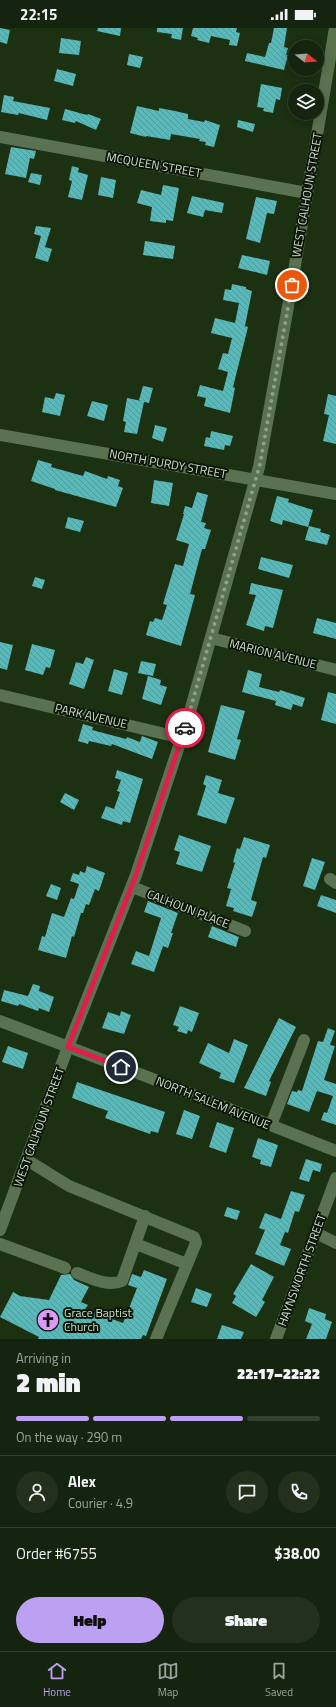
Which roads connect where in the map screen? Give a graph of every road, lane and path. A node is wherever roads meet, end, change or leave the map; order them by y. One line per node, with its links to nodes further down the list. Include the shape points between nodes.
1 (335, 28): 3 (street, WEST CALHOUN STREET)
2 (0, 137): 3 (street, MCQUEEN STREET)
3 (307, 193): 5 (street, WEST CALHOUN STREET, via 260,464)
4 (0, 435): 5 (street, NORTH PURDY STREET)
5 (255, 479): 6 (street, NORTH PURDY STREET); 7 (street, WEST CALHOUN STREET)
6 (336, 494)
7 (211, 638): 8 (street, MARION AVENUE); 10 (street, WEST CALHOUN STREET)
8 (336, 670)
9 (0, 695): 10 (street, PARK AVENUE)
10 (182, 738): 11 (street, WEST CALHOUN STREET)
11 (132, 887): 12 (street, CALHOUN PLACE); 15 (street, WEST CALHOUN STREET)
12 (245, 931)
13 (0, 1021): 15 (street, NORTH SALEM AVENUE)
14 (304, 1040): 16 (street)
15 (68, 1047): 16 (street, NORTH SALEM AVENUE); 18 (street, WEST CALHOUN STREET)
16 (270, 1125): 17 (street, NORTH SALEM AVENUE)
17 (336, 1152)
18 (27, 1160): 20 (street, via 70,1186); 21 (street, WEST CALHOUN STREET)
19 (336, 1178): 22 (street, HAYNSWORTH STREET)
20 (145, 1216): 25 (street); 26 (street, via 194,1236 196,1243)
21 (0, 1230)
22 (316, 1233): 23 (street); 30 (street, HAYNSWORTH STREET)
23 (336, 1243)
24 (0, 1244): 27 (street)
25 (136, 1244): 26 (street); 28 (street, via 122,1281 115,1284 106,1283)
26 (187, 1264): 29 (street)
27 (65, 1268)
28 (77, 1273)
29 (156, 1339)
30 (276, 1339)

